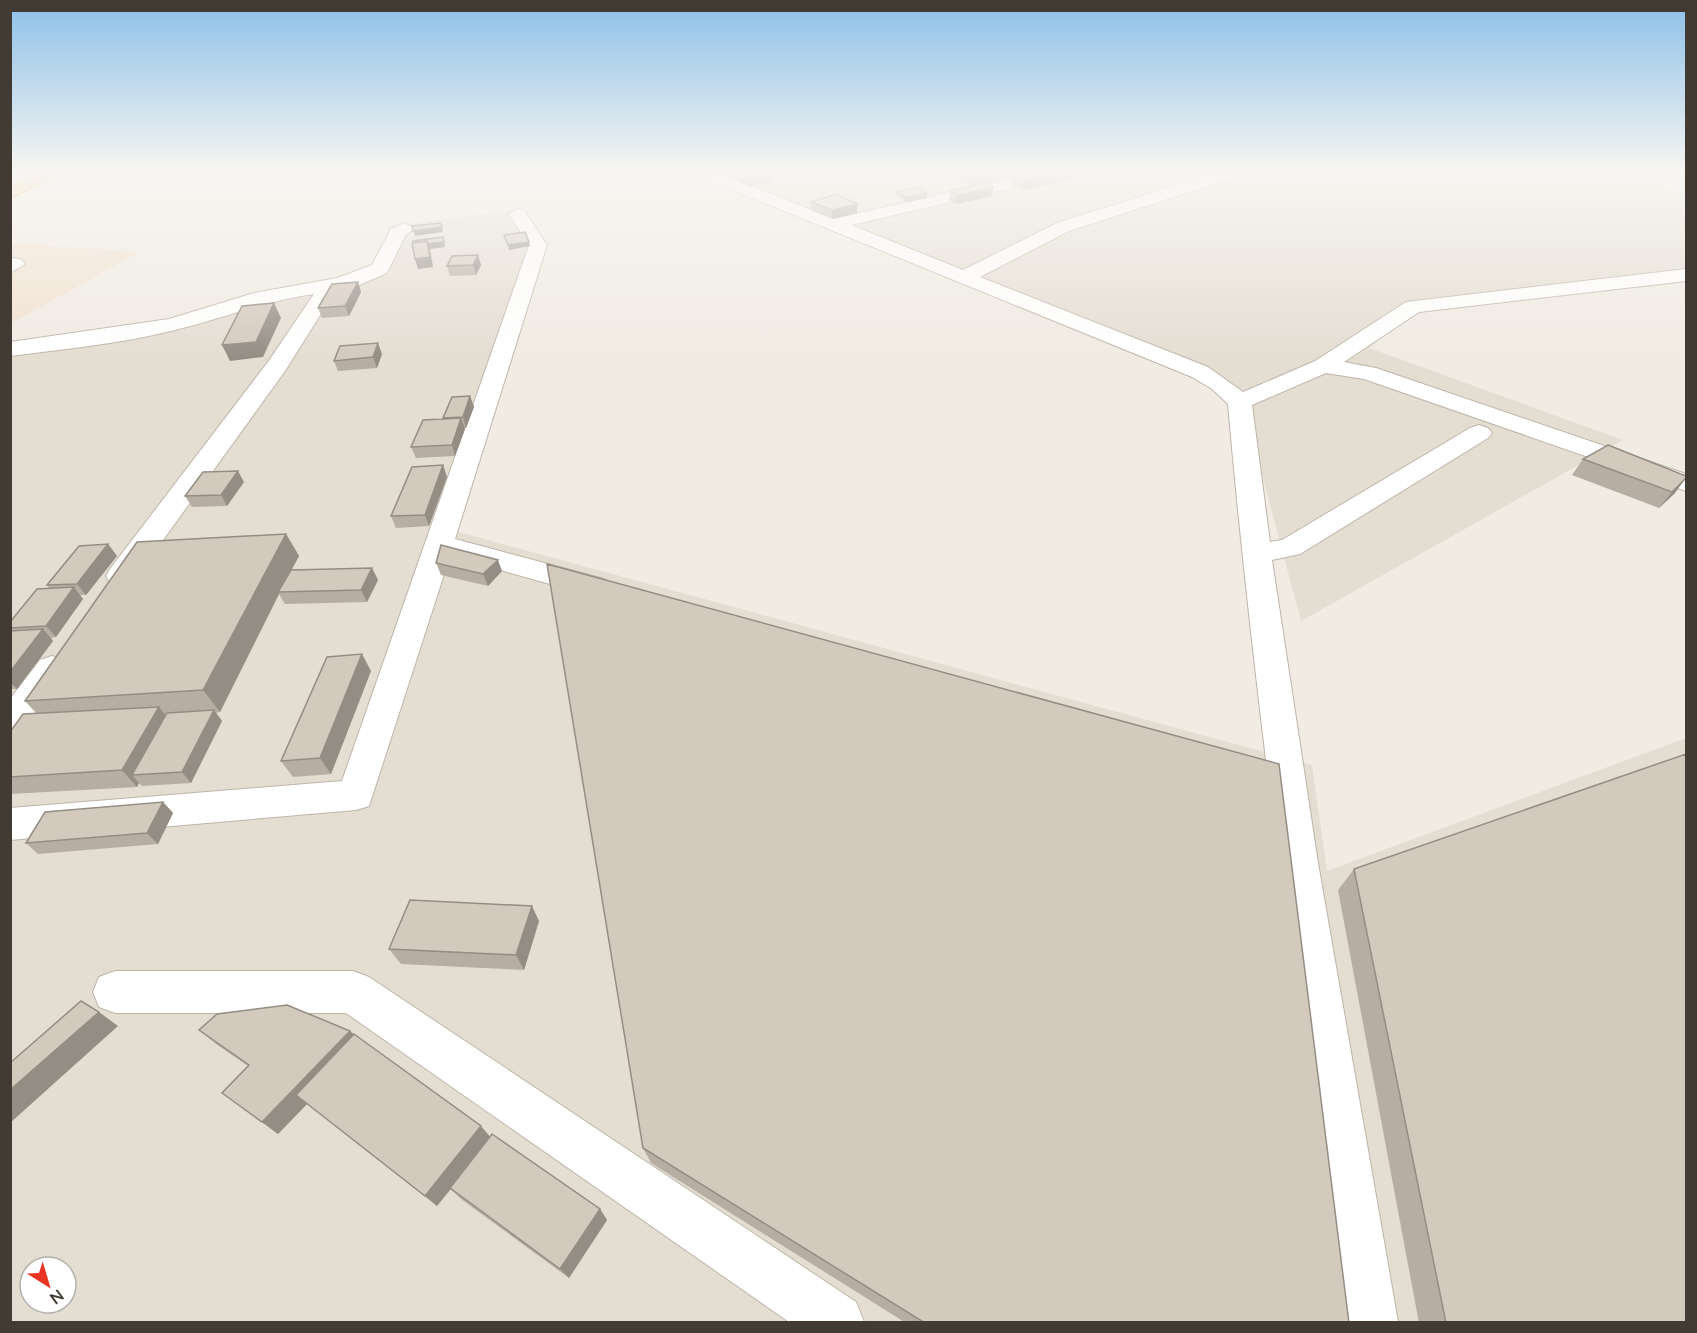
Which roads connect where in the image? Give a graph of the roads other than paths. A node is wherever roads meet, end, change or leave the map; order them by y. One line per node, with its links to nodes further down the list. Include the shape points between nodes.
1 (396, 234): 7 (street, via 380,269 369,276)
2 (530, 234): 13 (street, via 537,245)
3 (852, 234): 6 (street)
4 (1049, 234): 6 (street)
5 (1686, 275): 9 (street, via 1413,306)
6 (963, 278): 10 (street, via 1200,372)
7 (329, 286): 8 (street, via 260,297 191,320); 15 (street, via 277,366)
8 (10, 349)
9 (1323, 366): 10 (street); 12 (street, via 1368,373)
10 (1240, 402): 14 (street)
11 (1479, 433): 14 (street, via 1290,548)
12 (1686, 483)
13 (439, 544): 16 (street); 21 (street, via 356,795)
14 (1255, 554): 20 (street)
15 (108, 593)
16 (622, 594)
17 (66, 649): 18 (street)
18 (10, 725)
19 (1250, 767): 20 (street)
20 (1284, 776): 24 (street)
21 (10, 824)
22 (115, 992): 23 (street, via 353,992)
23 (836, 1323)
24 (1370, 1323)

